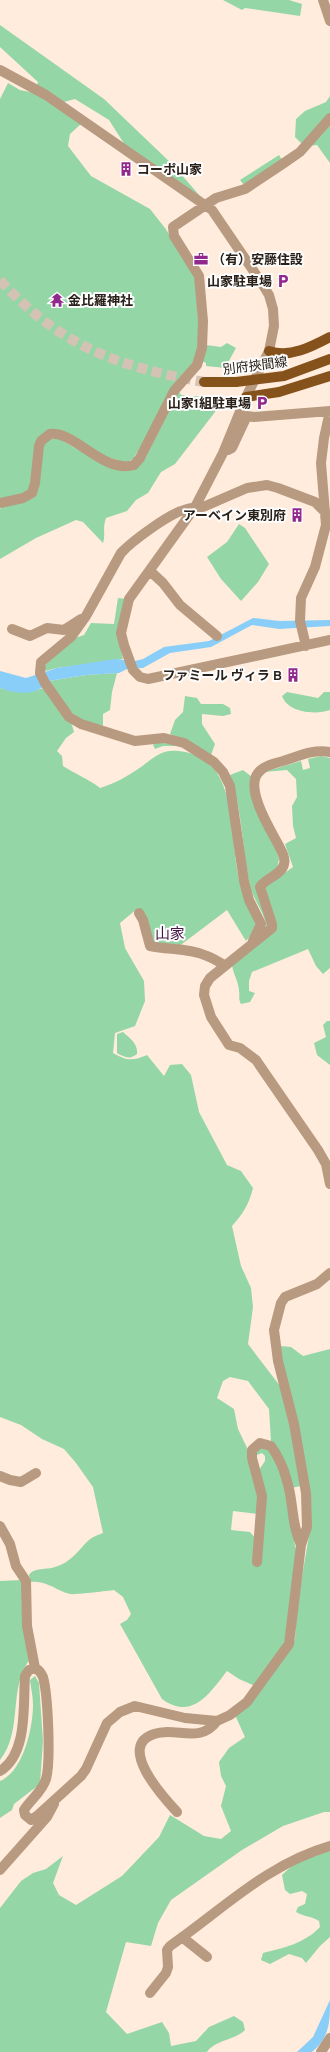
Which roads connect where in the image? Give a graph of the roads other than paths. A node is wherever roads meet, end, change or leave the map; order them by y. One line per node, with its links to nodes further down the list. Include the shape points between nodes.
1 (323, 0): 2 (street)
2 (330, 20)
3 (0, 70): 5 (street, via 52,99)
4 (330, 118): 5 (street, via 300,152 245,189 216,198)
5 (205, 206): 7 (street, via 212,210 269,295 274,318); 14 (street, via 175,224 173,230 174,236 199,276 203,321 200,357 192,371 174,391 140,458 134,465 121,467 98,458 60,435 50,434 39,446 32,494)
6 (326, 339): 7 (main road, via 286,354)
7 (269, 351): 11 (street)
8 (330, 359): 10 (main road, 別府挾間線, bridge, via 284,376 236,382)
9 (330, 376): 11 (main road, via 296,388)
10 (204, 382)
11 (246, 397): 13 (street)
12 (330, 411): 13 (street, via 247,416 232,448); 16 (street, via 321,463)
13 (222, 453): 15 (street)
14 (0, 503)
15 (195, 507): 16 (street, via 203,507 247,488 267,485 314,502); 17 (street); 18 (street, via 178,512 125,549)
16 (328, 515): 22 (street, via 315,567 301,598 300,624)
17 (150, 571): 20 (street, via 163,582 180,605); 22 (street, via 129,599 121,633 133,670 140,677 148,679)
18 (86, 616): 19 (street, via 64,630 47,628 30,636); 25 (street, via 71,637 41,662 40,674 69,717 83,725 135,741 164,738 184,743 214,762 223,772 230,786 244,881 249,900 261,924)
19 (12, 629)
20 (217, 636)
21 (330, 640): 22 (street)
22 (306, 646)
23 (330, 752): 25 (street, via 321,750 299,756 271,764 258,772 255,791 261,812 283,855 284,864 280,871 260,887 272,924 270,931)
24 (139, 913): 26 (street, via 150,946 193,951)
25 (254, 942): 26 (street)
26 (224, 965): 27 (street, via 205,986 204,995 211,1017 229,1044 250,1054 260,1065 322,1156)
27 (330, 1184)
28 (330, 1273): 32 (street, via 303,1292 285,1298 281,1303 274,1330 278,1361 294,1424 306,1493 307,1527)
29 (36, 1473): 30 (street, via 21,1482)
30 (0, 1476)
31 (0, 1526): 34 (street, via 10,1544 16,1566 26,1581 27,1626)
32 (301, 1545): 33 (street, via 295,1532 283,1469 271,1446 260,1444 252,1450 262,1496); 35 (street, via 289,1644 247,1702)
33 (257, 1562)
34 (35, 1668): 36 (street, via 29,1670 25,1676 18,1750 8,1765); 37 (street, via 43,1677 46,1700 46,1778 44,1785 24,1810 25,1815 31,1820)
35 (217, 1721): 37 (street, via 185,1718 135,1706 120,1712 107,1723 86,1769); 38 (street, via 211,1729 191,1734 154,1733 142,1743 142,1765)
36 (0, 1771)
37 (57, 1798): 40 (street, via 47,1817)
38 (177, 1812)
39 (330, 1846): 41 (street, via 292,1861 266,1875)
40 (0, 1870)
41 (182, 1938): 42 (street); 43 (street, via 167,1950 166,1973)
42 (207, 1957)
43 (150, 1993)
44 (330, 2038): 45 (street)
45 (321, 2052)

